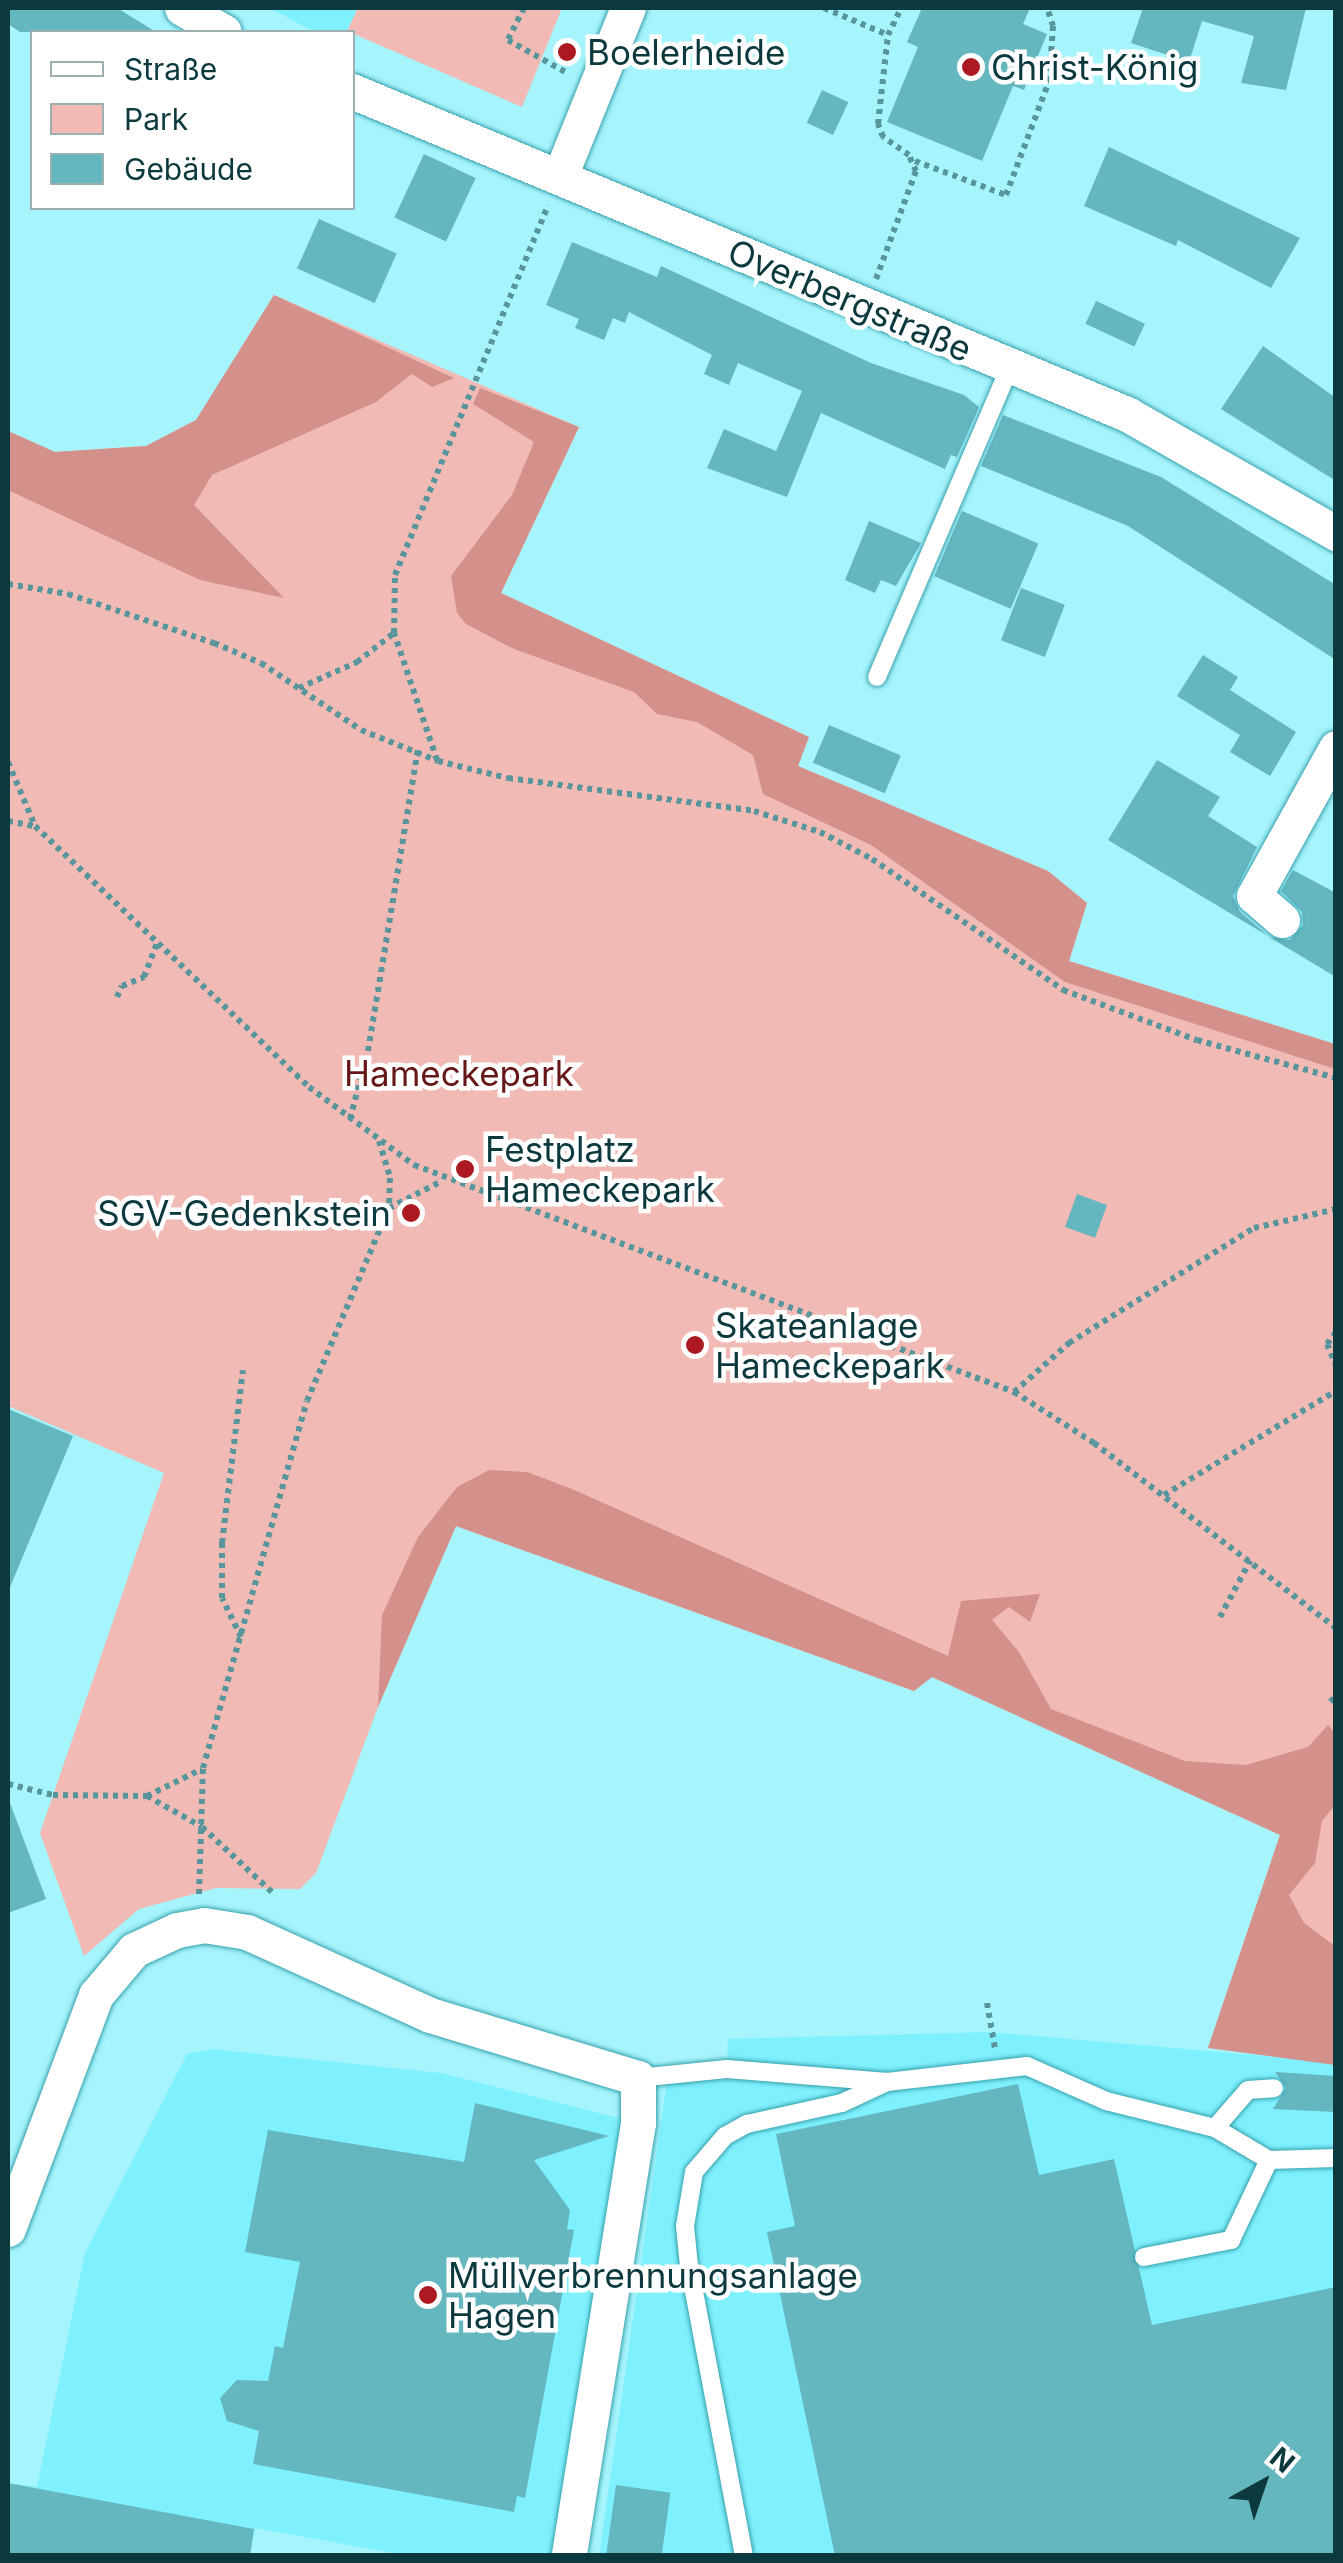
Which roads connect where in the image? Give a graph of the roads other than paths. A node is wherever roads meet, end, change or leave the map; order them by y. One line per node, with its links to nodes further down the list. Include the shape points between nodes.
1 (182, 8): 3 (street)
2 (628, 8): 5 (street)
3 (220, 30)
4 (355, 91): 5 (street, Overbergstraße)
5 (560, 176): 6 (street, Overbergstraße)
6 (1010, 366): 7 (street, Overbergstraße, via 1181,441); 8 (lane)
7 (1336, 532)
8 (877, 677)
9 (1336, 748): 10 (street, via 1254,896)
10 (1282, 920)
11 (638, 2078): 12 (lane, via 696,2068); 17 (street, via 430,2015 291,1947 204,1925 150,1939 106,1978); 19 (street, via 638,2123)
12 (887, 2082): 14 (lane, via 1001,2067 1045,2070 1106,2101); 20 (lane, via 842,2104 747,2124 708,2152 694,2172 685,2226 689,2266)
13 (1274, 2088): 14 (lane, via 1248,2090)
14 (1215, 2128): 16 (lane)
15 (1336, 2158): 16 (lane)
16 (1268, 2160): 18 (lane, via 1231,2240)
17 (8, 2229)
18 (1144, 2258)
19 (569, 2556)
20 (744, 2556)

